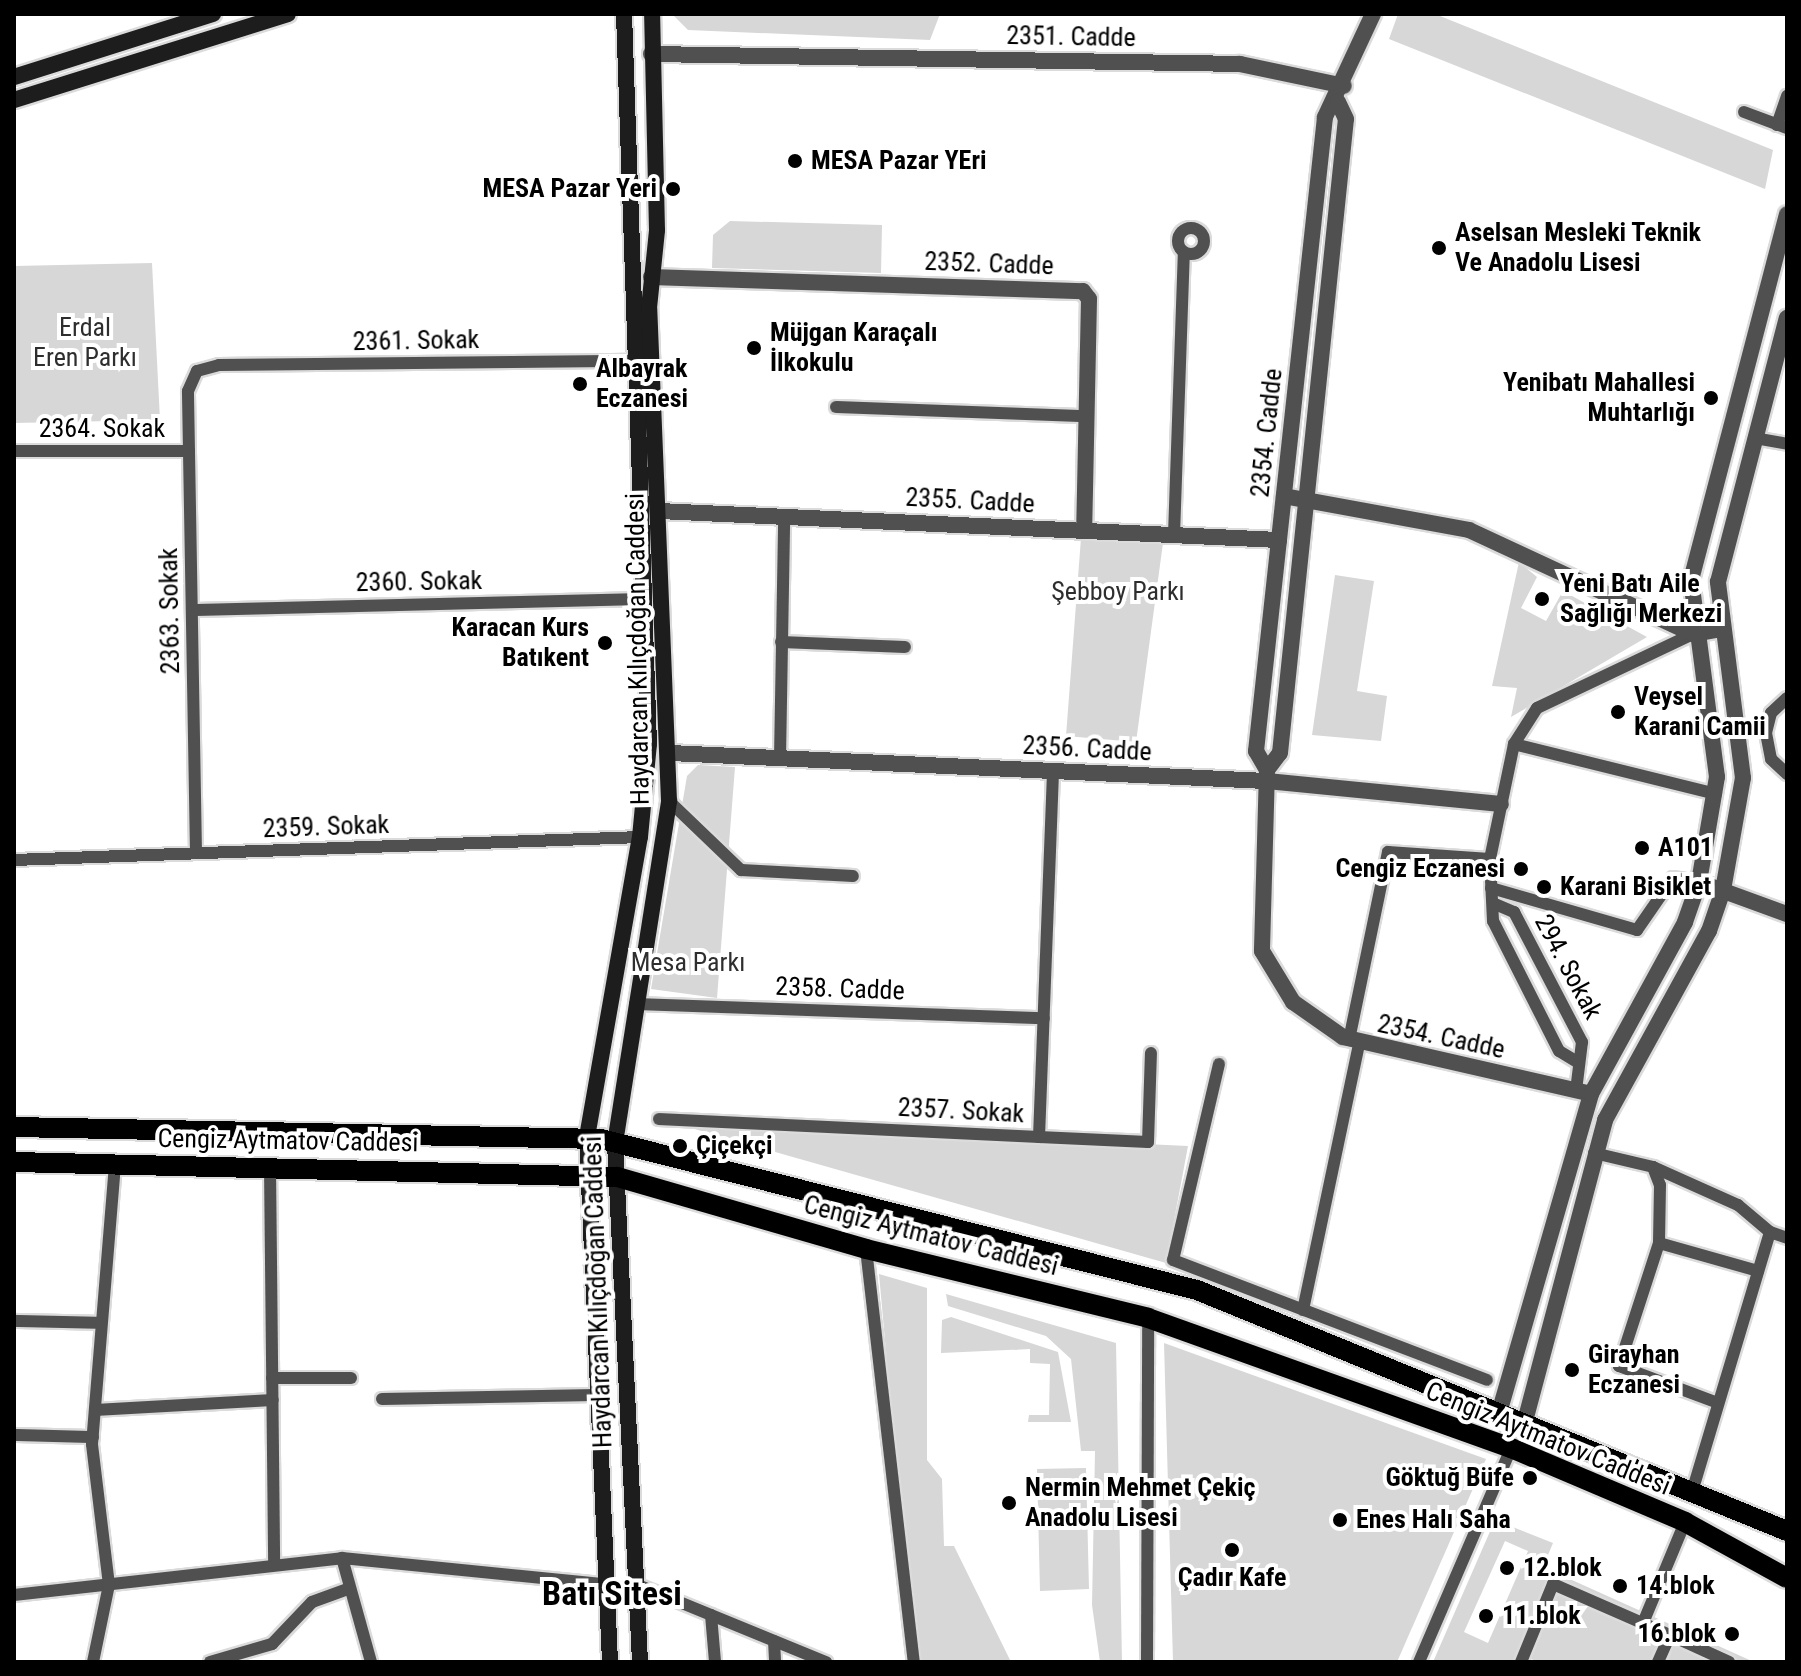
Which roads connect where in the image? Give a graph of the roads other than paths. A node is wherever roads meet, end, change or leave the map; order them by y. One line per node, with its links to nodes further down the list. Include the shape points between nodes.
1 (213, 14): 8 (main road)
2 (288, 14): 10 (main road)
3 (624, 14): 7 (main road, Haydarcan Kılıçdoğan Caddesi)
4 (652, 14): 6 (main road, Haydarcan Kılıçdoğan Caddesi)
5 (1373, 14): 11 (street, 2354. Cadde)
6 (651, 54): 7 (main road); 11 (street, 2351. Cadde, via 1245,65); 19 (main road, Haydarcan Kılıçdoğan Caddesi, via 657,230)
7 (623, 55): 21 (main road, Haydarcan Kılıçdoğan Caddesi)
8 (70, 60): 9 (main road); 10 (main road)
9 (14, 77)
10 (77, 81): 13 (main road)
11 (1344, 86): 14 (street, 2354. Cadde)
12 (1787, 96): 16 (street)
13 (14, 100)
14 (1338, 102): 29 (street, 2354. Cadde, via 1325,117); 30 (street, 2354. Cadde, via 1346,119)
15 (1744, 112): 16 (street)
16 (1782, 127)
17 (1787, 214): 39 (street, via 1703,522 1691,580)
18 (1184, 252): 34 (street)
19 (651, 277): 24 (street, 2352. Cadde, via 1083,291); 31 (main road, Haydarcan Kılıçdoğan Caddesi)
20 (1787, 318): 25 (street)
21 (635, 361): 22 (street, 2361. Sokak, via 219,365); 36 (main road, Haydarcan Kılıçdoğan Caddesi)
22 (197, 371): 28 (street, 2363. Sokak, via 188,391)
23 (836, 407): 24 (street)
24 (1087, 416): 33 (street, 2352. Cadde)
25 (1754, 438): 26 (street); 38 (street, via 1720,572)
26 (1787, 444)
27 (14, 451): 28 (street, 2364. Sokak)
28 (189, 451): 37 (street, 2363. Sokak)
29 (1284, 496): 30 (street); 35 (street, 2354. Cadde)
30 (1307, 498): 39 (street, via 1481,534); 50 (street, 2354. Cadde, via 1280,753)
31 (659, 511): 32 (street, 2355. Cadde); 46 (main road, Haydarcan Kılıçdoğan Caddesi)
32 (784, 517): 33 (street, 2355. Cadde); 40 (street)
33 (1084, 531): 34 (street, 2355. Cadde)
34 (1174, 535): 35 (street, 2355. Cadde)
35 (1279, 540): 50 (street, 2354. Cadde, via 1256,751)
36 (646, 599): 37 (street, 2360. Sokak); 54 (main road, Haydarcan Kılıçdoğan Caddesi, via 649,744)
37 (192, 610): 55 (street, 2363. Sokak)
38 (1721, 629): 39 (street); 42 (street)
39 (1693, 634): 43 (street); 45 (street, 294. Sokak, via 1537,708)
40 (781, 642): 41 (street); 47 (street)
41 (905, 647)
42 (1724, 648): 43 (street); 61 (street, via 1743,778)
43 (1697, 653): 51 (street)
44 (1787, 698): 49 (street, via 1771,713 1766,733 1771,759)
45 (1514, 744): 51 (street); 53 (street, 294. Sokak)
46 (670, 753): 47 (street, 2356. Cadde); 52 (main road, Haydarcan Kılıçdoğan Caddesi)
47 (780, 758): 48 (street, 2356. Cadde)
48 (1053, 771): 50 (street, 2356. Cadde); 65 (street, 2357. Sokak)
49 (1787, 774)
50 (1267, 776): 53 (street, 2356. Cadde); 66 (street, 2354. Cadde, via 1262,951 1293,1002)
51 (1716, 794): 59 (street)
52 (669, 801): 58 (street, via 741,870); 64 (main road, Haydarcan Kılıçdoğan Caddesi)
53 (1501, 804): 56 (street, 294. Sokak)
54 (640, 837): 55 (street, 2359. Sokak); 73 (main road, Haydarcan Kılıçdoğan Caddesi)
55 (196, 853): 57 (street, 2359. Sokak)
56 (1490, 859): 60 (street, 294. Sokak); 66 (street, via 1388,852)
57 (14, 860)
58 (853, 876)
59 (1699, 882): 60 (street, via 1673,878 1637,930); 61 (street); 70 (street, via 1685,922)
60 (1491, 888): 62 (street, 294. Sokak)
61 (1723, 890): 63 (street); 76 (street, via 1709,931 1614,1098)
62 (1495, 904): 68 (street, 294. Sokak, via 1493,921 1559,1051); 68 (street, 294. Sokak, via 1514,912 1582,1042)
63 (1787, 914)
64 (635, 1004): 65 (street, 2358. Cadde); 75 (main road, Haydarcan Kılıçdoğan Caddesi)
65 (1044, 1018): 74 (street, 2357. Sokak)
66 (1354, 1042): 70 (street, 2354. Cadde); 88 (street)
67 (1151, 1053): 74 (street, via 1148,1142)
68 (1579, 1063): 70 (street, 294. Sokak)
69 (1219, 1064): 88 (street, via 1173,1260)
70 (1584, 1092): 102 (street)
71 (659, 1119): 74 (street, 2357. Sokak)
72 (14, 1127): 73 (main road, Cengiz Aytmatov Caddesi)
73 (587, 1137): 75 (main road, Cengiz Aytmatov Caddesi); 81 (main road, Haydarcan Kılıçdoğan Caddesi)
74 (1039, 1137)
75 (615, 1143): 82 (main road, Haydarcan Kılıçdoğan Caddesi); 93 (main road, Cengiz Aytmatov Caddesi, via 1197,1290)
76 (1594, 1153): 80 (street); 103 (street)
77 (14, 1162): 78 (main road, Cengiz Aytmatov Caddesi)
78 (115, 1164): 79 (main road, Cengiz Aytmatov Caddesi); 91 (street)
79 (270, 1167): 81 (main road, Cengiz Aytmatov Caddesi); 94 (street)
80 (1653, 1167): 83 (street, via 1738,1205); 85 (street, via 1660,1185)
81 (587, 1172): 82 (main road, Cengiz Aytmatov Caddesi); 97 (main road, Haydarcan Kılıçdoğan Caddesi)
82 (617, 1177): 86 (main road, Cengiz Aytmatov Caddesi); 113 (main road, Haydarcan Kılıçdoğan Caddesi)
83 (1770, 1232): 84 (street); 87 (street)
84 (1787, 1238)
85 (1659, 1243): 87 (street); 100 (street, via 1619,1366)
86 (866, 1249): 89 (main road, Cengiz Aytmatov Caddesi); 130 (street)
87 (1758, 1271): 100 (street)
88 (1303, 1310): 92 (street)
89 (1148, 1318): 106 (main road, Cengiz Aytmatov Caddesi); 131 (street)
90 (14, 1321): 91 (street)
91 (101, 1323): 101 (street)
92 (1402, 1348): 93 (street); 96 (street)
93 (1392, 1369): 102 (main road, Cengiz Aytmatov Caddesi)
94 (272, 1378): 95 (street); 99 (street)
95 (351, 1378)
96 (1487, 1380)
97 (595, 1395): 98 (street); 114 (main road, Haydarcan Kılıçdoğan Caddesi)
98 (382, 1399)
99 (273, 1400): 101 (street); 111 (street)
100 (1718, 1403): 107 (street)
101 (95, 1410): 105 (street)
102 (1499, 1413): 103 (main road, Cengiz Aytmatov Caddesi)
103 (1524, 1425): 107 (main road, Cengiz Aytmatov Caddesi)
104 (14, 1435): 105 (street)
105 (93, 1437): 115 (street)
106 (1511, 1448): 108 (main road, Cengiz Aytmatov Caddesi); 132 (street)
107 (1692, 1492): 109 (main road, Cengiz Aytmatov Caddesi)
108 (1685, 1522): 112 (main road, Cengiz Aytmatov Caddesi); 119 (street)
109 (1787, 1531)
110 (342, 1558): 111 (street); 114 (street); 116 (street)
111 (274, 1561): 115 (street)
112 (1787, 1578)
113 (633, 1583): 114 (main road); 118 (street); 126 (main road, Haydarcan Kılıçdoğan Caddesi)
114 (602, 1584): 125 (main road, Haydarcan Kılıçdoğan Caddesi)
115 (109, 1585): 117 (street); 122 (street)
116 (348, 1589): 123 (street, via 312,1602 272,1644); 124 (street)
117 (14, 1595)
118 (711, 1615): 121 (street); 127 (street)
119 (1643, 1623): 120 (street); 133 (street, via 1553,1584)
120 (1670, 1635): 134 (street); 135 (street)
121 (774, 1641): 128 (street); 129 (street)
122 (93, 1662)
123 (210, 1662)
124 (371, 1662)
125 (610, 1662)
126 (640, 1662)
127 (715, 1662)
128 (775, 1662)
129 (826, 1662)
130 (914, 1662)
131 (1147, 1662)
132 (1419, 1662)
133 (1521, 1662)
134 (1658, 1662)
135 (1729, 1662)

